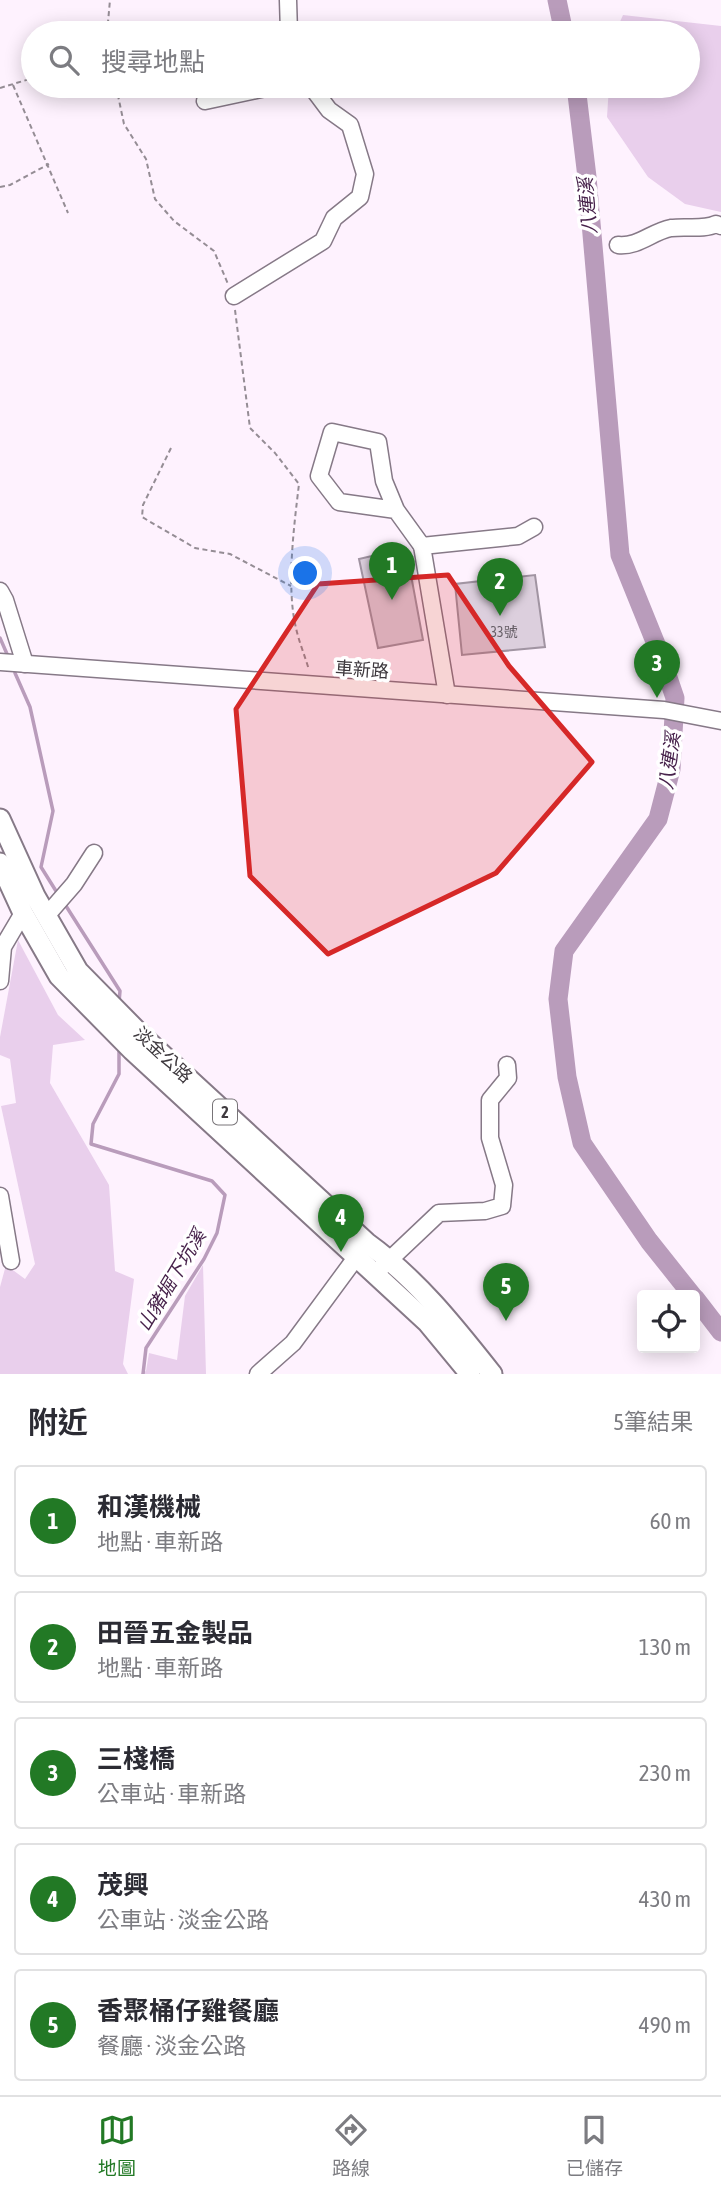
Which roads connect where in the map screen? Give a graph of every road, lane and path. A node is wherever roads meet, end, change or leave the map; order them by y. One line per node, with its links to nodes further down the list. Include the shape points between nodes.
1 (110, 0): 3 (path)
2 (288, 0): 4 (street)
3 (108, 21)
4 (289, 21)
5 (21, 82): 6 (path)
6 (13, 85): 7 (path); 12 (path)
7 (0, 88)
8 (119, 98): 17 (path, via 124,124 146,159 155,199 174,221 214,251)
9 (219, 98): 11 (street)
10 (320, 98): 17 (street, via 350,125 365,174 360,197 334,218 323,241)
11 (205, 101)
12 (49, 164): 13 (path); 14 (path)
13 (0, 187)
14 (68, 213)
15 (718, 225): 16 (street, via 671,228 630,246)
16 (618, 245)
17 (234, 296): 22 (path, via 250,428 299,484)
18 (171, 447): 22 (path, via 143,505 142,517 195,548 230,554)
19 (396, 510): 19 (street, via 384,481 377,442 332,432 320,476 339,502); 21 (street)
20 (534, 527): 21 (street, via 518,536)
21 (422, 545): 26 (street)
22 (292, 587): 25 (path, via 295,626)
23 (0, 591): 24 (street, via 5,600)
24 (11, 663): 25 (street, 車新路)
25 (314, 686): 26 (street, 車新路)
26 (447, 695): 27 (street, 車新路, via 664,710)
27 (721, 721)
28 (0, 819): 32 (main road, 淡金公路 / 2)
29 (93, 853): 32 (street)
30 (0, 863): 31 (main road, 淡金公路 / 2)
31 (23, 913): 33 (street, via 3,947); 36 (main road, 淡金公路 / 2, via 59,976 86,1005)
32 (47, 915): 36 (main road, 淡金公路 / 2, via 78,971 108,1003)
33 (0, 981)
34 (507, 1065): 37 (street, via 508,1078 490,1100 490,1138 504,1185 502,1206 439,1213)
35 (0, 1196): 38 (street)
36 (362, 1250): 37 (main road, 淡金公路 / 2); 39 (main road, 淡金公路 / 2); 40 (street, via 293,1343)
37 (391, 1260): 39 (street); 42 (main road, 淡金公路 / 2, via 442,1311)
38 (11, 1261)
39 (375, 1273): 41 (main road, 淡金公路 / 2, via 427,1322)
40 (258, 1374)
41 (470, 1374)
42 (492, 1374)

